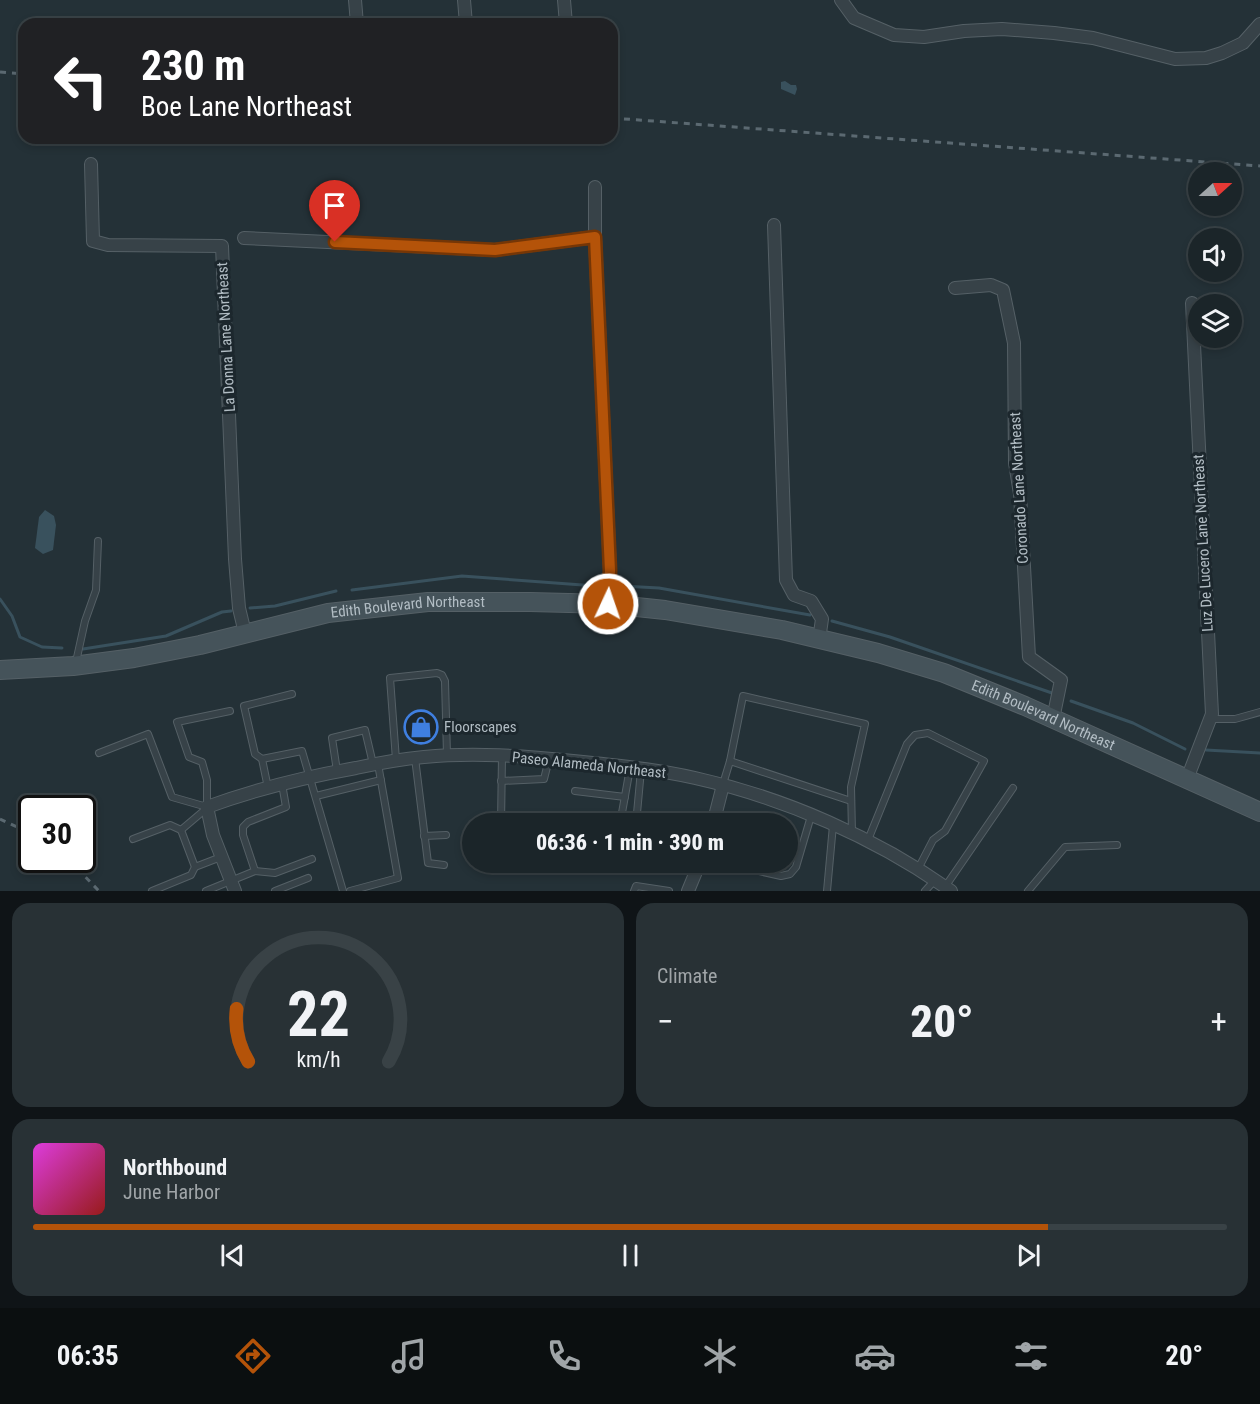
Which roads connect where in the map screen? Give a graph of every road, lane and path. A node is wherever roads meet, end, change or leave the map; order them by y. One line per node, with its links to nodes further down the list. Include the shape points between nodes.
1 (355, 0): 5 (street)
2 (465, 0): 6 (street)
3 (564, 0): 7 (street)
4 (841, 0): 8 (street, via 854,18 894,35 924,37 1002,29 1054,33 1093,38 1175,59 1222,53 1243,43)
5 (356, 18)
6 (466, 18)
7 (566, 18)
8 (1260, 24)
9 (92, 164): 18 (street, La Donna Lane Northeast, via 93,241 108,245 222,246 235,559)
10 (595, 187): 12 (street)
11 (774, 225): 19 (street, via 786,580 794,595 812,601 822,619)
12 (595, 237): 13 (street, via 495,250); 17 (street, via 610,571)
13 (244, 238)
14 (955, 288): 25 (street, Coronado Lane Northeast, via 991,285 1003,290 1014,343 1015,463 1029,657 1061,680)
15 (1194, 348): 26 (street, Luz De Lucero Lane Northeast)
16 (98, 541): 20 (lane, via 96,591)
17 (608, 604): 18 (street, Edith Boulevard Northeast, via 428,602 328,613); 19 (street, Edith Boulevard Northeast, via 726,620)
18 (245, 633): 20 (street, Edith Boulevard Northeast, via 134,658)
19 (819, 640): 25 (street, Edith Boulevard Northeast, via 944,673)
20 (75, 666): 21 (street, Edith Boulevard Northeast)
21 (0, 670)
22 (292, 694): 31 (lane, via 244,706 255,754)
23 (230, 711): 50 (lane, via 177,722 189,757 202,762)
24 (1260, 712): 26 (lane)
25 (1053, 719): 39 (street, Edith Boulevard Northeast)
26 (1210, 719): 39 (street, Luz De Lucero Lane Northeast)
27 (99, 753): 50 (lane, via 148,734 172,797)
28 (447, 755): 29 (street, Paseo Alameda Northeast); 30 (street, Paseo Alameda Northeast); 33 (lane, via 445,681 437,673 390,678)
29 (502, 756): 32 (street, Paseo Alameda Northeast); 41 (lane)
30 (415, 758): 33 (street, Paseo Alameda Northeast); 61 (lane)
31 (262, 759): 38 (lane, via 302,751); 44 (lane)
32 (549, 759): 36 (street, Paseo Alameda Northeast); 41 (lane, via 544,779)
33 (396, 760): 35 (street, Paseo Alameda Northeast)
34 (730, 761): 43 (lane); 49 (lane); 49 (lane, via 743,696 865,724)
35 (376, 764): 37 (street, Paseo Alameda Northeast); 37 (lane, via 365,730 332,738); 40 (lane)
36 (636, 769): 43 (street, Paseo Alameda Northeast); 48 (lane); 54 (lane)
37 (337, 771): 38 (street, Paseo Alameda Northeast)
38 (310, 776): 42 (street, Paseo Alameda Northeast); 47 (lane)
39 (1187, 779): 51 (street, Edith Boulevard Northeast)
40 (381, 780): 47 (lane); 82 (lane, via 398,878)
41 (501, 781): 52 (lane)
42 (282, 783): 44 (street, Paseo Alameda Northeast); 71 (lane, via 286,807 243,827)
43 (723, 785): 55 (street); 56 (street, Paseo Alameda Northeast)
44 (268, 788): 50 (street, Paseo Alameda Northeast)
45 (1013, 788): 77 (lane)
46 (575, 792): 48 (lane)
47 (316, 796): 81 (lane)
48 (625, 797): 53 (lane)
49 (851, 801): 59 (lane)
50 (207, 807): 58 (lane); 65 (street)
51 (1260, 812)
52 (501, 813)
53 (622, 813)
54 (636, 813)
55 (716, 813)
56 (812, 816): 57 (street, Paseo Alameda Northeast); 67 (lane)
57 (833, 825): 59 (street, Paseo Alameda Northeast); 86 (lane)
58 (181, 830): 62 (lane, via 170,825); 69 (lane)
59 (852, 833): 63 (street, Paseo Alameda Northeast)
60 (446, 835): 61 (lane)
61 (424, 836): 68 (lane, via 428,863)
62 (133, 839)
63 (868, 840): 70 (street, Paseo Alameda Northeast); 70 (lane, via 907,744 915,735 928,733 984,761 945,831 933,840)
64 (1117, 845): 88 (lane, via 1065,847)
65 (222, 856): 69 (lane); 76 (street)
66 (312, 859): 71 (lane, via 275,873)
67 (798, 861)
68 (444, 865)
69 (195, 867): 78 (lane, via 191,875)
70 (918, 869): 77 (street, Paseo Alameda Northeast)
71 (255, 871): 76 (lane)
72 (696, 873): 85 (street)
73 (768, 873): 74 (lane)
74 (791, 873)
75 (308, 878): 80 (lane)
76 (233, 886): 79 (lane)
77 (944, 886): 87 (lane)
78 (152, 891)
79 (206, 891)
80 (275, 891)
81 (343, 891)
82 (350, 891)
83 (634, 891): 84 (lane, via 636,886)
84 (669, 891)
85 (688, 891)
86 (827, 891)
87 (925, 891)
88 (1028, 891)

